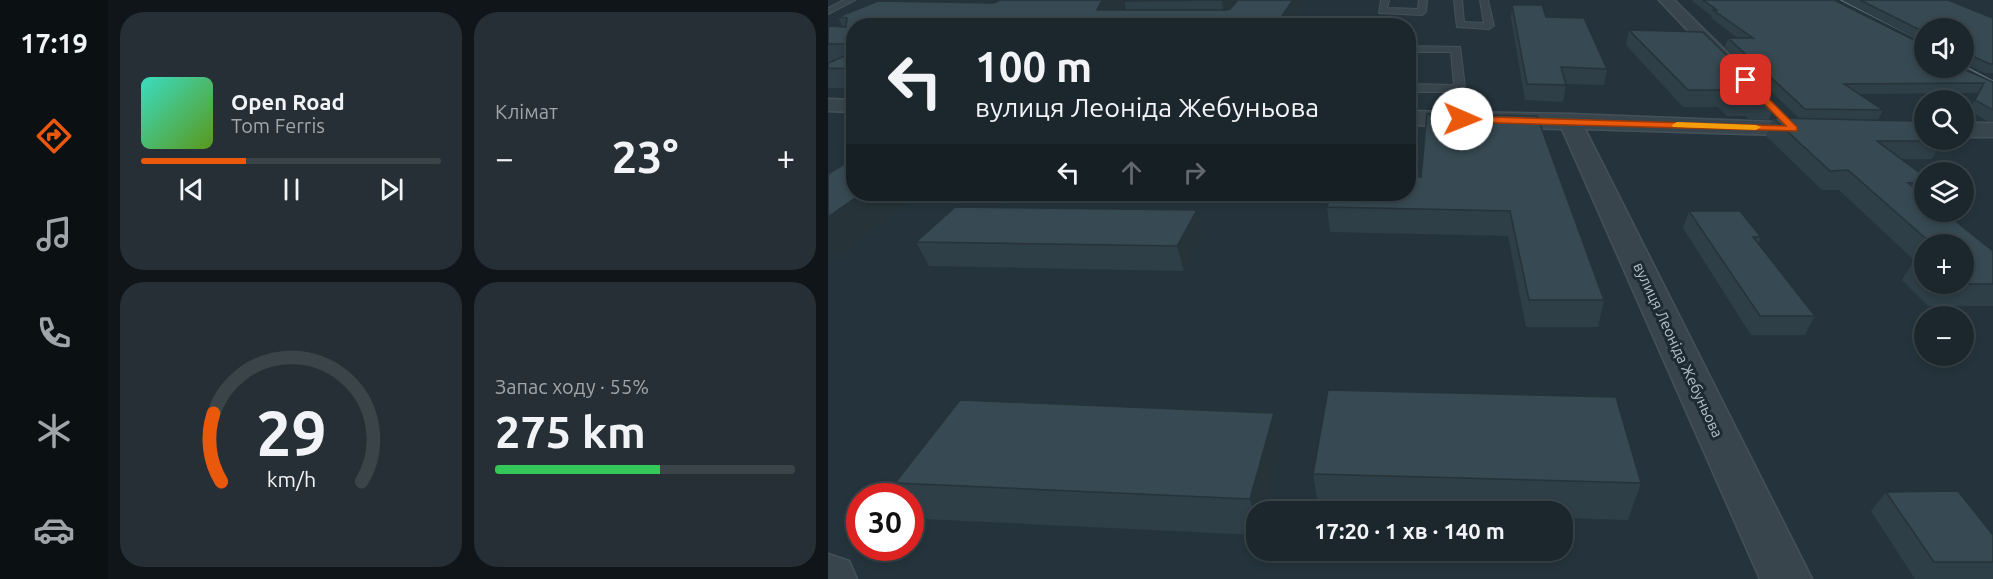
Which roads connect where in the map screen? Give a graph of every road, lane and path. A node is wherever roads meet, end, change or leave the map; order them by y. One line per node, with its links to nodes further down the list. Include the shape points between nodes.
1 (851, 0): 7 (lane)
2 (1385, 0): 3 (lane, via 1382,11 1422,12)
3 (1423, 0)
4 (1458, 0): 5 (lane, via 1460,25 1490,26)
5 (1484, 0)
6 (1666, 0): 9 (street)
7 (828, 11)
8 (1416, 49): 11 (lane, via 1456,49)
9 (1746, 80)
10 (1416, 88): 11 (lane)
11 (1460, 89): 16 (lane)
12 (828, 105): 13 (street)
13 (846, 106)
14 (1778, 112): 18 (street)
15 (1416, 118): 16 (street)
16 (1462, 119): 17 (street)
17 (1569, 121): 18 (street); 22 (street, вулиця Леоніда Жебуньова)
18 (1794, 129): 19 (street)
19 (1842, 129)
20 (1974, 130): 21 (street)
21 (1993, 130)
22 (1786, 579)

